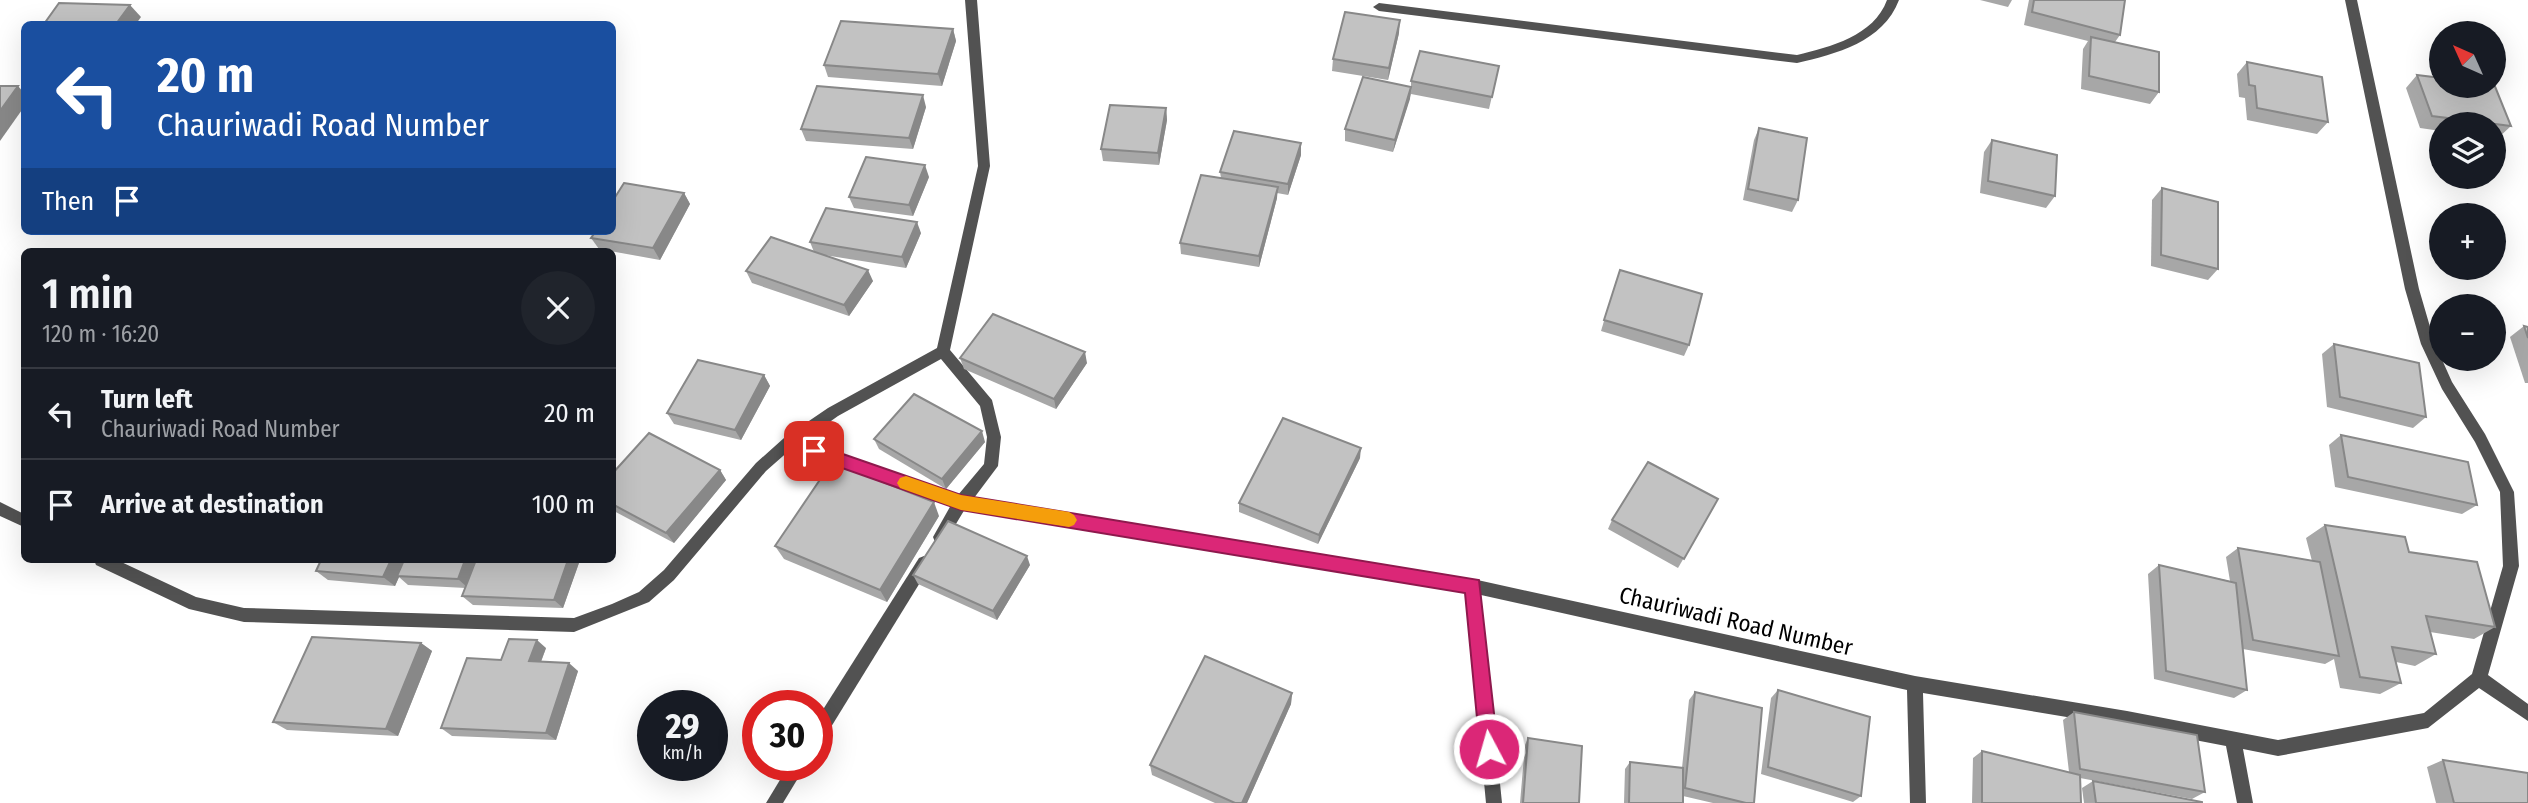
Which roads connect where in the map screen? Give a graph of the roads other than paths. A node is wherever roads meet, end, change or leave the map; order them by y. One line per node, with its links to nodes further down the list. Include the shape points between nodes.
1 (971, 0): 5 (street, via 984,166)
2 (1893, 0): 4 (street, via 1871,31 1838,49 1797,59)
3 (2351, 0): 12 (street, via 2427,344 2507,492 2511,566)
4 (1379, 7)
5 (943, 351): 6 (street); 7 (street, via 986,404 994,437 991,466)
6 (789, 442): 7 (street, Chauriwadi Road Number); 10 (street, via 761,467 670,575 644,597 574,625 244,615 194,604)
7 (961, 502): 11 (street, Chauriwadi Road Number); 14 (street)
8 (0, 509): 9 (street)
9 (21, 520)
10 (107, 563)
11 (1473, 586): 13 (street, Chauriwadi Road Number); 19 (street)
12 (2479, 678): 15 (street); 16 (street, Chauriwadi Road Number, via 2428,720 2278,748)
13 (1915, 684): 16 (street, Chauriwadi Road Number); 20 (street)
14 (833, 708)
15 (2528, 713)
16 (2233, 739): 21 (street)
17 (788, 781): 18 (street)
18 (774, 803)
19 (1494, 803)
20 (1918, 803)
21 (2245, 803)

